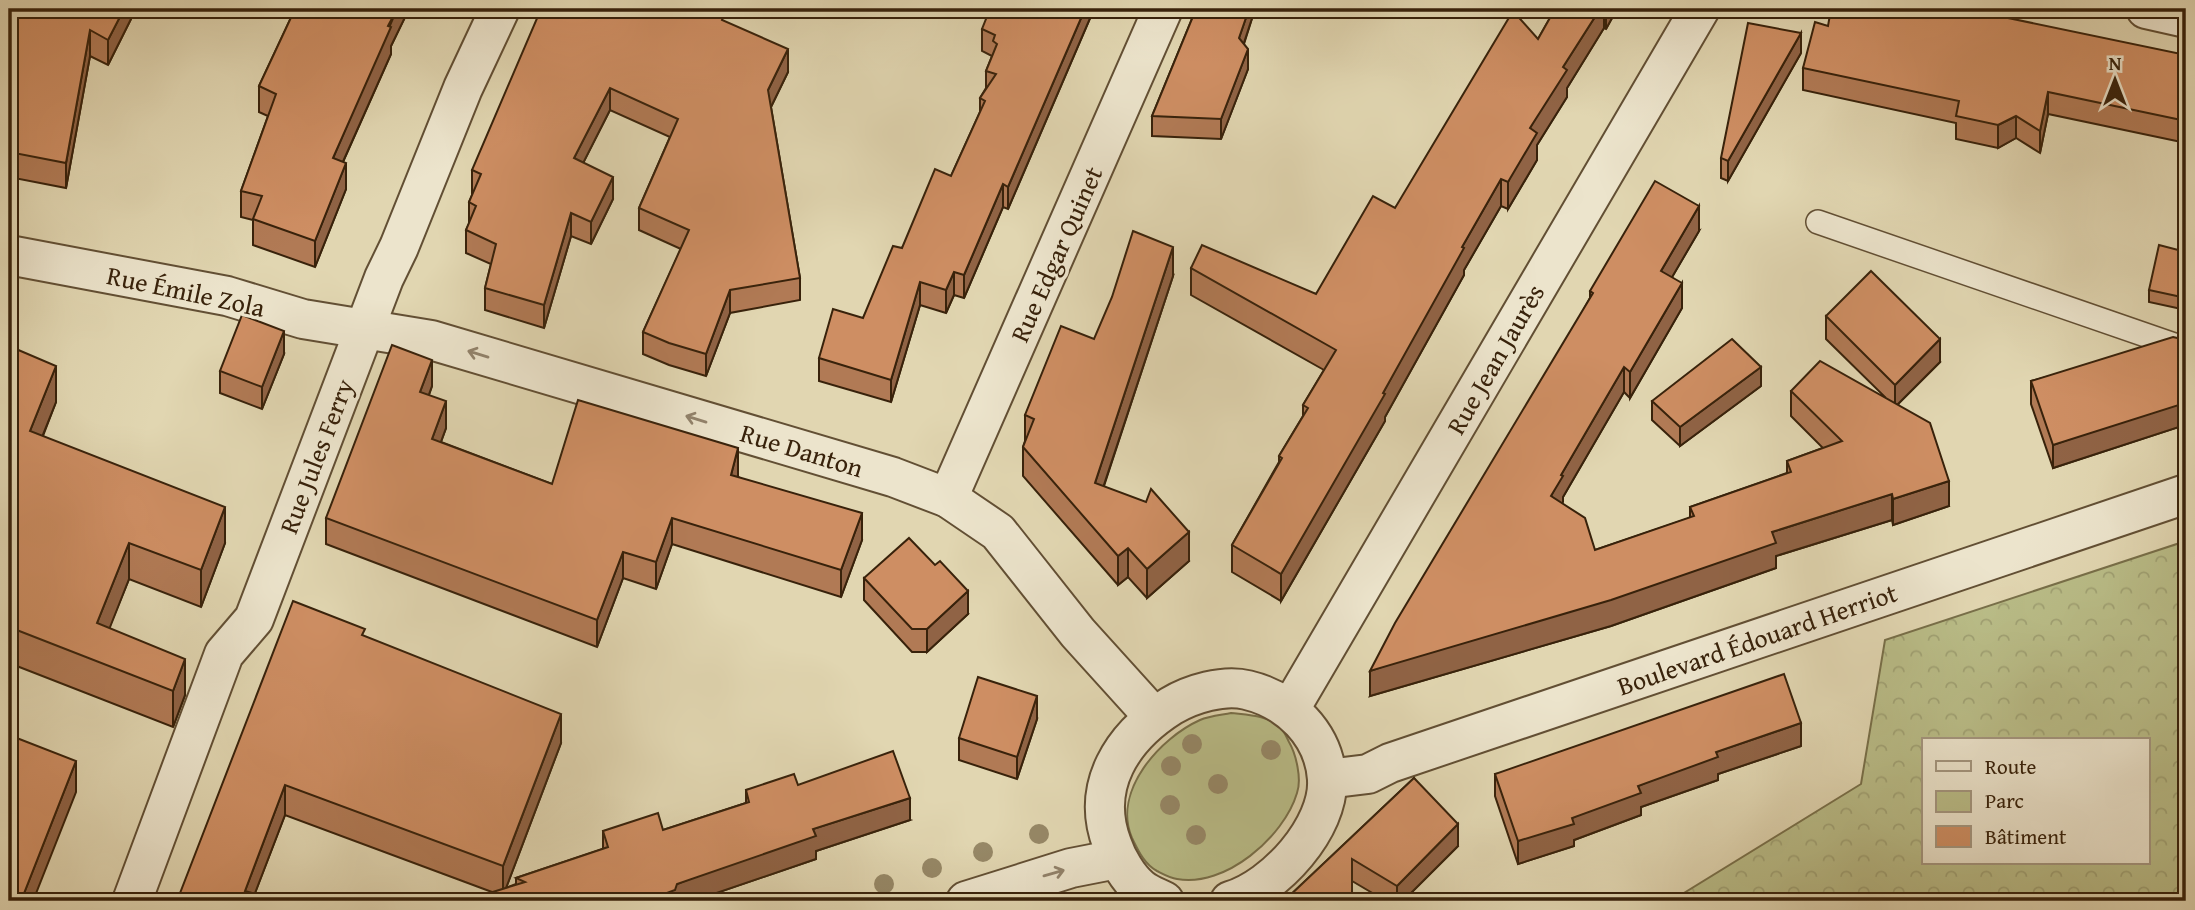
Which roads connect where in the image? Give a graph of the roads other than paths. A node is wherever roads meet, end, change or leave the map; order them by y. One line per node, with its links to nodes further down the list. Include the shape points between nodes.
1 (500, 9): 8 (street, Rue Jules Ferry)
2 (1163, 9): 11 (street, Rue Edgar Quinet)
3 (1700, 9): 12 (street, Rue Jean Jaurès)
4 (2146, 9): 5 (street)
5 (2186, 18)
6 (1818, 222): 9 (lane)
7 (9, 255): 8 (street, Rue Émile Zola, via 228,296 303,319)
8 (364, 328): 11 (street, Rue Danton, one-way to 8, via 893,477 431,340); 16 (street, Rue Jules Ferry, via 254,619 224,654)
9 (2186, 349)
10 (2186, 494): 14 (street, Boulevard Édouard Herriot, via 1368,774)
11 (948, 498): 13 (street, Rue Danton, via 998,533 1078,633)
12 (1290, 709): 13 (street, via 1245,689 1208,691 1182,699); 14 (street, via 1319,747)
13 (1154, 717): 15 (street, via 1132,737 1113,766 1105,798 1107,830)
14 (1327, 779): 19 (street, via 1322,809 1291,860 1264,885)
15 (1117, 859): 17 (street, one-way to 15, via 1071,868); 18 (street, via 1140,888)
16 (132, 901)
17 (966, 901)
18 (1164, 901)
19 (1230, 901)

